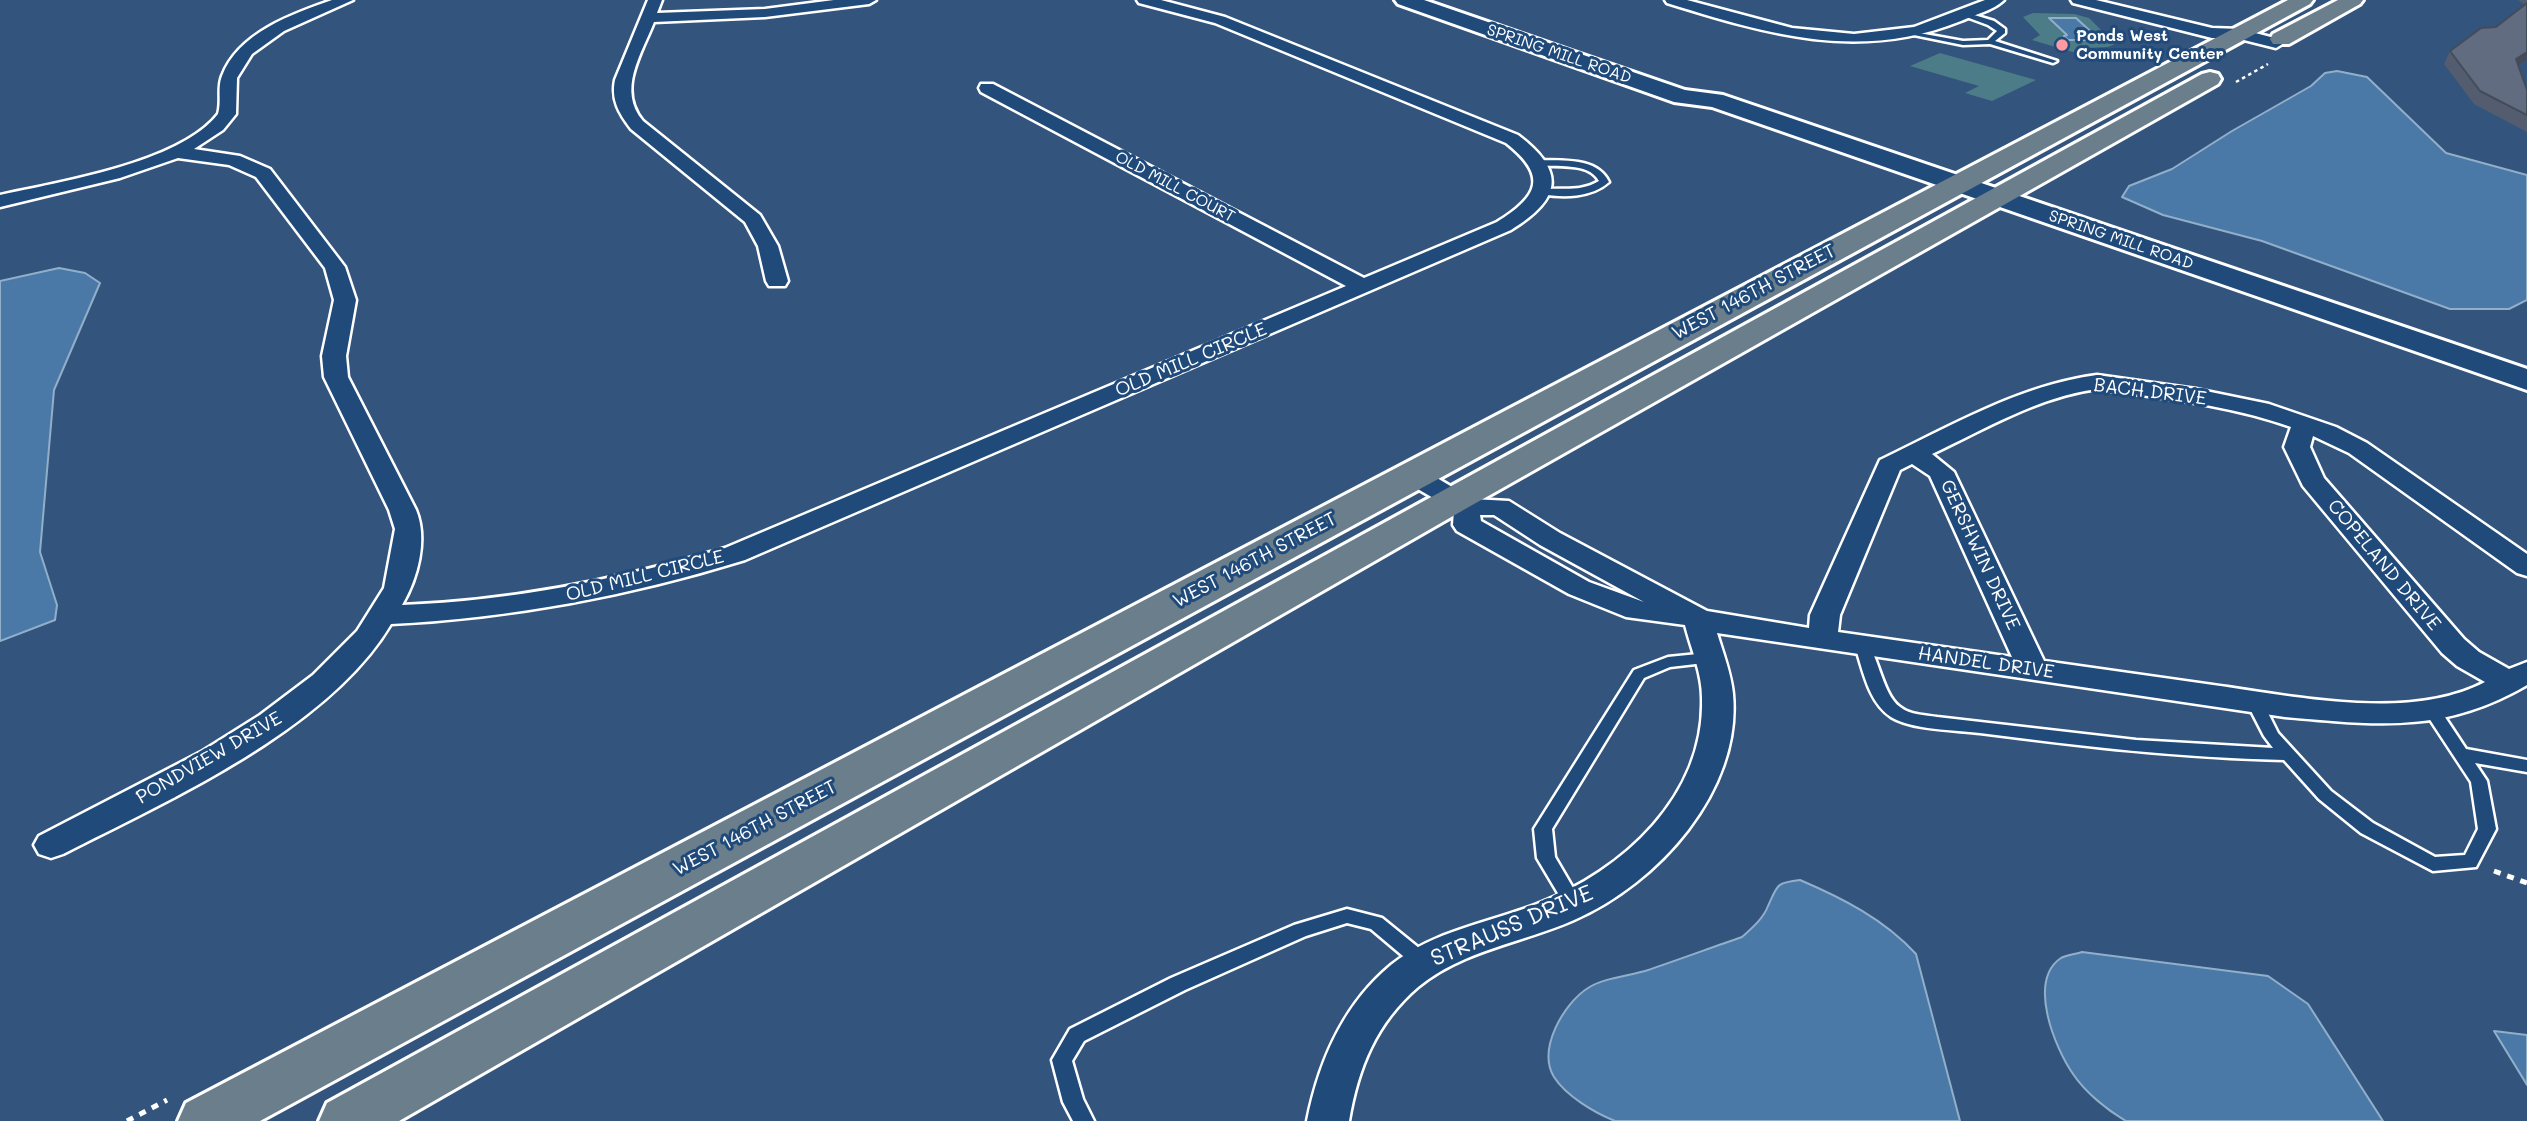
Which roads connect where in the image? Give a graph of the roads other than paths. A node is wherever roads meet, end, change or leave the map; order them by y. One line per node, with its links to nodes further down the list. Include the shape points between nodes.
1 (346, 0): 22 (street, via 278,28 251,47 230,75 226,116 208,133)
2 (655, 0): 14 (street)
3 (869, 0): 14 (street, via 765,13)
4 (1144, 0): 23 (street, via 1220,20 1485,127 1520,144)
5 (1405, 0): 21 (street, SPRING MILL ROAD, via 1682,97)
6 (1443, 0): 21 (street, SPRING MILL ROAD, via 1704,89)
7 (1672, 0): 15 (street, via 1806,34 1865,37)
8 (1997, 0): 13 (street)
9 (2078, 0): 16 (street, via 2212,33)
10 (2119, 0): 16 (street, via 2226,26)
11 (2304, 0): 16 (main road, WEST 146TH STREET)
12 (2353, 0): 18 (main road, WEST 146TH STREET)
13 (1964, 13): 15 (street); 17 (lane, via 2002,31)
14 (648, 18): 28 (street, via 623,80 623,105 637,125 753,219 768,246)
15 (1908, 33): 17 (lane, via 1963,43)
16 (2240, 34): 18 (street); 24 (main road, WEST 146TH STREET)
17 (1990, 42): 19 (lane)
18 (2276, 43): 26 (main road, WEST 146TH STREET)
19 (2053, 61)
20 (987, 88): 29 (street, OLD MILL COURT)
21 (1714, 100): 24 (street, SPRING MILL ROAD)
22 (175, 152): 27 (street, via 124,170); 36 (street, PONDVIEW DRIVE, via 233,160 263,173 335,267 345,300 334,356 337,377 402,509 409,533 395,594)
23 (1539, 163): 25 (street, via 1546,177); 25 (lane, via 1581,167 1604,178 1598,187 1587,191)
24 (1956, 184): 26 (street, SPRING MILL ROAD); 33 (main road, WEST 146TH STREET)
25 (1544, 192): 29 (street, OLD MILL CIRCLE, via 1524,215 1504,226)
26 (1996, 197): 30 (street, SPRING MILL ROAD); 34 (main road, WEST 146TH STREET)
27 (0, 201)
28 (777, 281)
29 (1363, 286): 36 (street, OLD MILL CIRCLE, via 735,554 672,573 559,597 470,610)
30 (2527, 380)
31 (2305, 423): 32 (street, BACH DRIVE, via 2196,396 2097,382 2067,386 2008,408); 35 (street, BACH DRIVE, via 2358,448); 42 (street, COPELAND DRIVE, via 2297,447 2312,480 2453,646 2468,659)
32 (1912, 452): 38 (street, BACH DRIVE, via 1889,465 1882,478 1825,615); 41 (street, GERSHWIN DRIVE, via 1941,472)
33 (1413, 475): 34 (street); 51 (main road, WEST 146TH STREET)
34 (1460, 503): 37 (street, HANDEL DRIVE, via 1467,525 1579,588 1636,610); 52 (main road, WEST 146TH STREET)
35 (2527, 567)
36 (382, 615): 48 (street, PONDVIEW DRIVE, via 347,661 295,707 210,761)
37 (1698, 619): 38 (street, HANDEL DRIVE); 40 (street, STRAUSS DRIVE)
38 (1822, 640): 39 (street, HANDEL DRIVE)
39 (1863, 646): 41 (street, HANDEL DRIVE); 45 (lane, via 1880,695 1896,714 2081,739 2233,754)
40 (1708, 658): 49 (street, STRAUSS DRIVE, via 1717,692 1718,730 1701,783 1652,851); 49 (lane, via 1668,662 1639,674 1543,829 1546,858)
41 (2033, 670): 43 (street, HANDEL DRIVE)
42 (2518, 677): 44 (street, HANDEL DRIVE, via 2474,700)
43 (2254, 701): 44 (street, HANDEL DRIVE, via 2353,712); 45 (lane, via 2272,736)
44 (2431, 709): 46 (lane)
45 (2288, 754): 46 (lane, via 2325,795 2367,828 2433,864 2470,862 2487,829 2479,781)
46 (2460, 754): 47 (lane)
47 (2527, 766)
48 (51, 845)
49 (1574, 905): 50 (street, STRAUSS DRIVE, via 1455,946)
50 (1423, 962): 53 (lane, via 1376,923 1347,916 1301,930 1178,984 1077,1035 1062,1060 1073,1102); 54 (street, STRAUSS DRIVE, via 1381,996 1356,1031 1332,1091)
51 (206, 1121)
52 (347, 1121)
53 (1084, 1121)
54 (1328, 1121)

